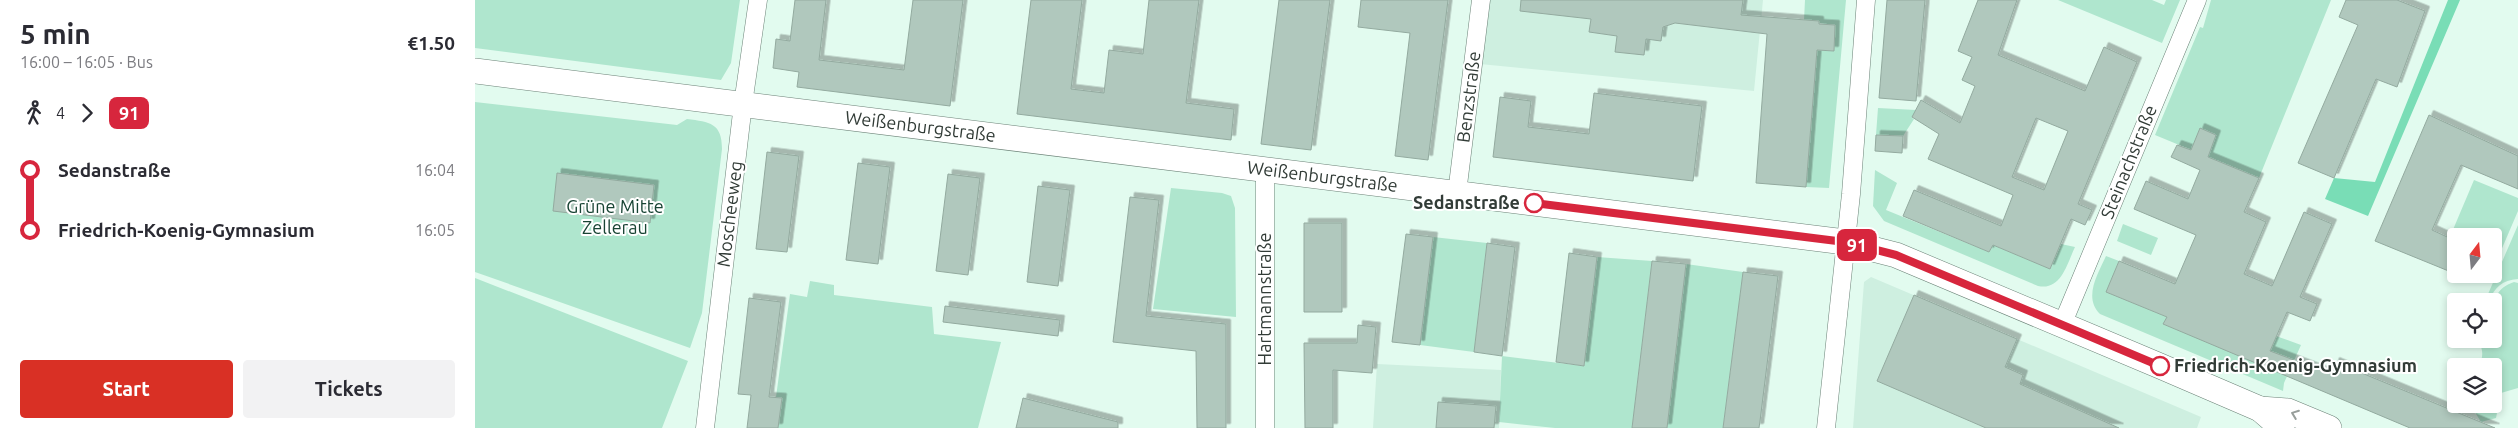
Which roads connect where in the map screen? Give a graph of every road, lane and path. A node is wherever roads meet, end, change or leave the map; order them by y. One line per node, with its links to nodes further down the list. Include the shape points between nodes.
1 (758, 0): 6 (street, Moscheeweg)
2 (1481, 0): 8 (street, Benzstraße)
3 (1866, 0): 9 (street)
4 (2197, 0): 10 (street, Steinachstraße)
5 (475, 71): 6 (street, Weißenburgstraße)
6 (743, 104): 7 (street, Weißenburgstraße); 12 (street, Moscheeweg)
7 (1265, 170): 8 (street, Weißenburgstraße); 13 (street, Hartmannstraße)
8 (1457, 193): 9 (street, Weißenburgstraße)
9 (1845, 242): 10 (street, Weißenburgstraße, via 1896,255); 14 (street)
10 (2062, 325): 11 (street, Weißenburgstraße)
11 (2259, 409): 15 (street, Weißenburgstraße); 16 (street, Weißenburgstraße, one-way to 11, via 2287,411)
12 (705, 428)
13 (1265, 428)
14 (1826, 428)
15 (2283, 428)
16 (2329, 428)

